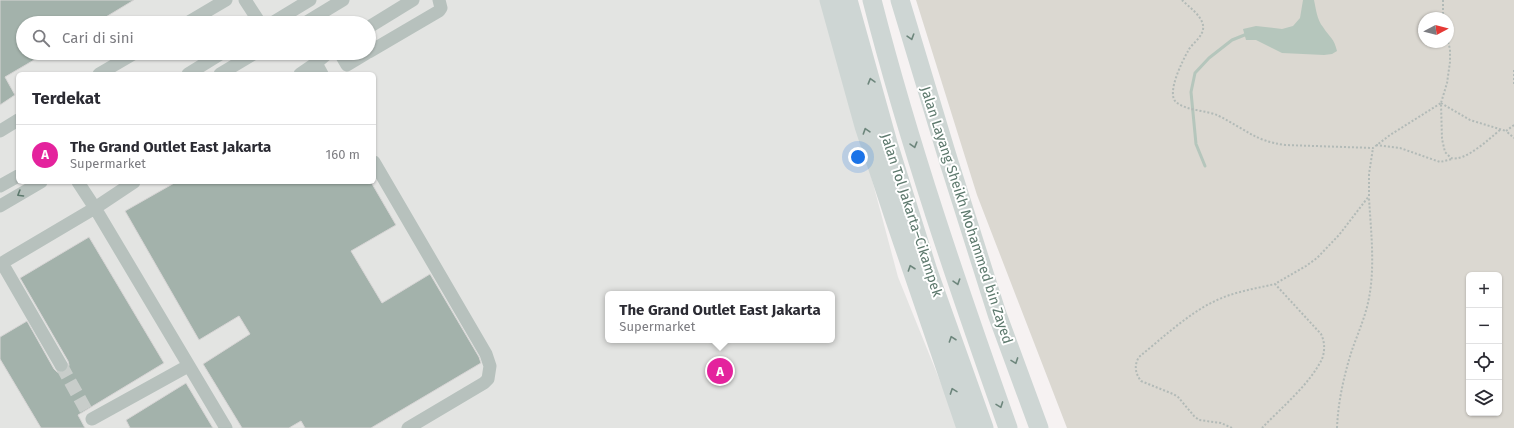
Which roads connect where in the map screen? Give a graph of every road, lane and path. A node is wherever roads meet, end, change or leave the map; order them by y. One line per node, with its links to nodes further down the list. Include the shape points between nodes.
1 (226, 0): 14 (street)
2 (245, 0): 15 (street)
3 (310, 0): 16 (street)
4 (343, 0): 17 (street)
5 (413, 0): 18 (street)
6 (438, 0): 19 (street, via 441,8 439,11)
7 (829, 0): 59 (highway, one-way to 7, via 871,147)
8 (848, 0): 60 (highway, Jalan Tol Jakarta–Cikampek, one-way to 8, via 926,263 888,144)
9 (872, 0): 61 (highway, Jalan Tol Jakarta–Cikampek, one-way to 61, via 935,218)
10 (900, 0): 62 (highway, Jalan Layang Sheikh Mohammed bin Zayed, one-way to 62, via 997,314)
11 (1182, 0): 42 (path, via 1199,17 1203,29 1188,50 1177,75 1172,93 1177,103 1208,112 1251,136 1271,143)
12 (1443, 0): 13 (path)
13 (1443, 12)
14 (199, 16)
15 (255, 16)
16 (284, 16)
17 (317, 16)
18 (376, 23)
19 (376, 47)
20 (1450, 48): 34 (path, via 1447,83)
21 (123, 60): 29 (street)
22 (211, 60): 30 (street)
23 (243, 60): 31 (street)
24 (324, 60): 27 (street)
25 (344, 60): 26 (street, via 347,65)
26 (355, 60)
27 (319, 69): 32 (street)
28 (1514, 70): 33 (path)
29 (102, 72)
30 (191, 72)
31 (223, 72)
32 (308, 72)
33 (1514, 84)
34 (1441, 103): 37 (path, via 1470,120); 41 (path); 43 (path, via 1443,146 1448,156)
35 (16, 121): 38 (street)
36 (1514, 125): 39 (path)
37 (1500, 130): 39 (path); 43 (path, via 1467,155)
38 (0, 131)
39 (1506, 131): 40 (path)
40 (1514, 138)
41 (1376, 145): 42 (path); 43 (path, via 1400,148 1440,162)
42 (1373, 148): 50 (path)
43 (1454, 159)
44 (376, 165): 58 (street, via 490,366 488,379 484,383)
45 (16, 177): 49 (street)
46 (37, 184): 51 (street, one-way to 51)
47 (79, 184): 52 (street)
48 (131, 184): 52 (street)
49 (0, 186)
50 (1369, 196): 53 (path, via 1339,235 1317,258); 65 (path, via 1372,242 1370,290 1343,384)
51 (0, 206)
52 (95, 208): 54 (street, via 2,263); 55 (street)
53 (1275, 284): 63 (path, via 1236,293 1200,308 1136,361 1141,381 1178,397 1199,420 1221,423); 64 (path, via 1321,334 1324,351 1322,358 1298,392)
54 (61, 366)
55 (188, 366): 56 (street); 57 (street)
56 (92, 419)
57 (226, 428)
58 (408, 428)
59 (966, 428)
60 (984, 428)
61 (1008, 428)
62 (1039, 428)
63 (1232, 428)
64 (1262, 428)
65 (1337, 428)

